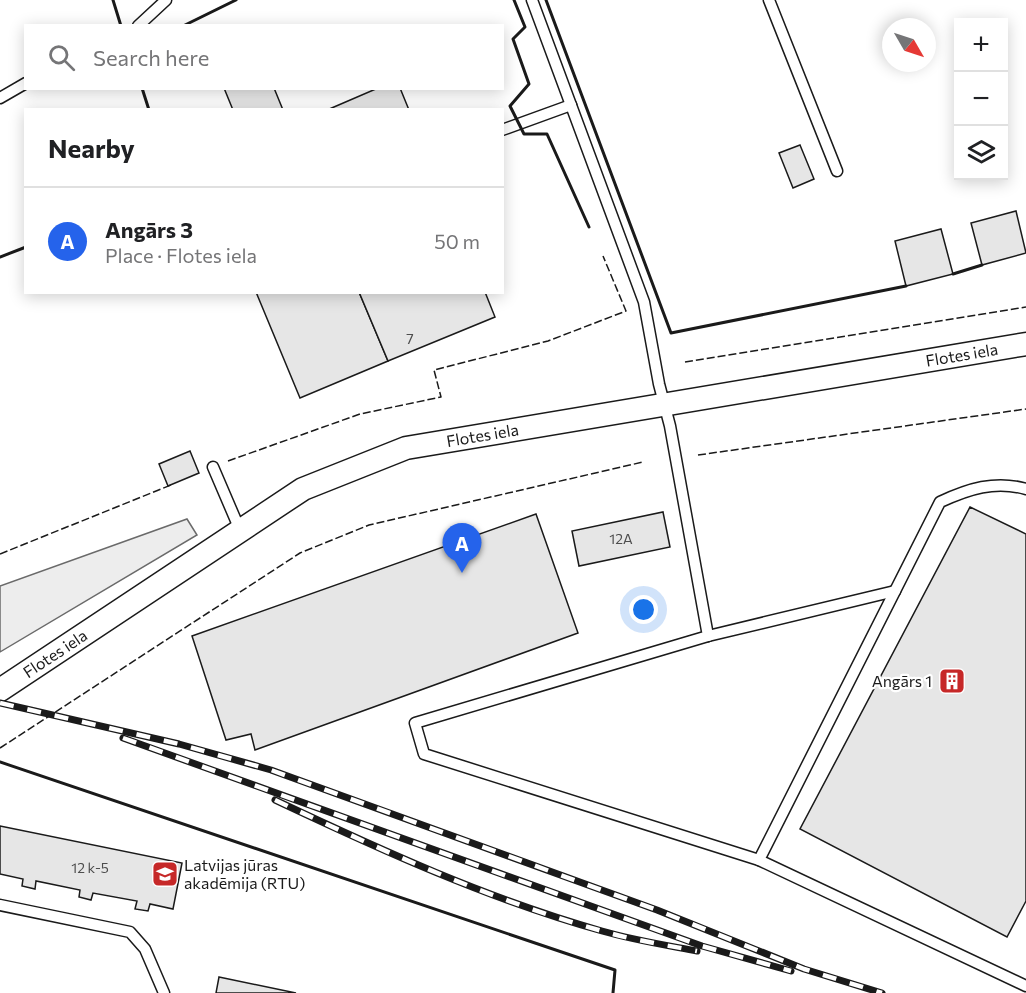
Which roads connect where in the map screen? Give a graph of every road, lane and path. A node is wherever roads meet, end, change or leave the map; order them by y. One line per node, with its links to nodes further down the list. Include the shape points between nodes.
1 (166, 0): 4 (lane)
2 (532, 0): 7 (lane)
3 (769, 0): 9 (lane)
4 (140, 24)
5 (24, 84): 6 (lane)
6 (0, 98)
7 (571, 105): 8 (lane); 11 (lane, via 644,302)
8 (504, 129)
9 (837, 171)
10 (1026, 344): 11 (street, Flotes iela)
11 (664, 403): 14 (street, Flotes iela, via 406,448 303,489); 16 (lane)
12 (213, 467): 14 (lane)
13 (1026, 489): 15 (lane, via 1008,483 970,488 940,502)
14 (240, 530): 17 (street, Flotes iela)
15 (895, 591): 16 (lane); 18 (lane)
16 (708, 636): 18 (lane, via 415,723 424,754)
17 (0, 690)
18 (759, 860): 20 (lane)
19 (0, 905): 21 (lane, via 130,933 144,949)
20 (1026, 986)
21 (164, 993)

